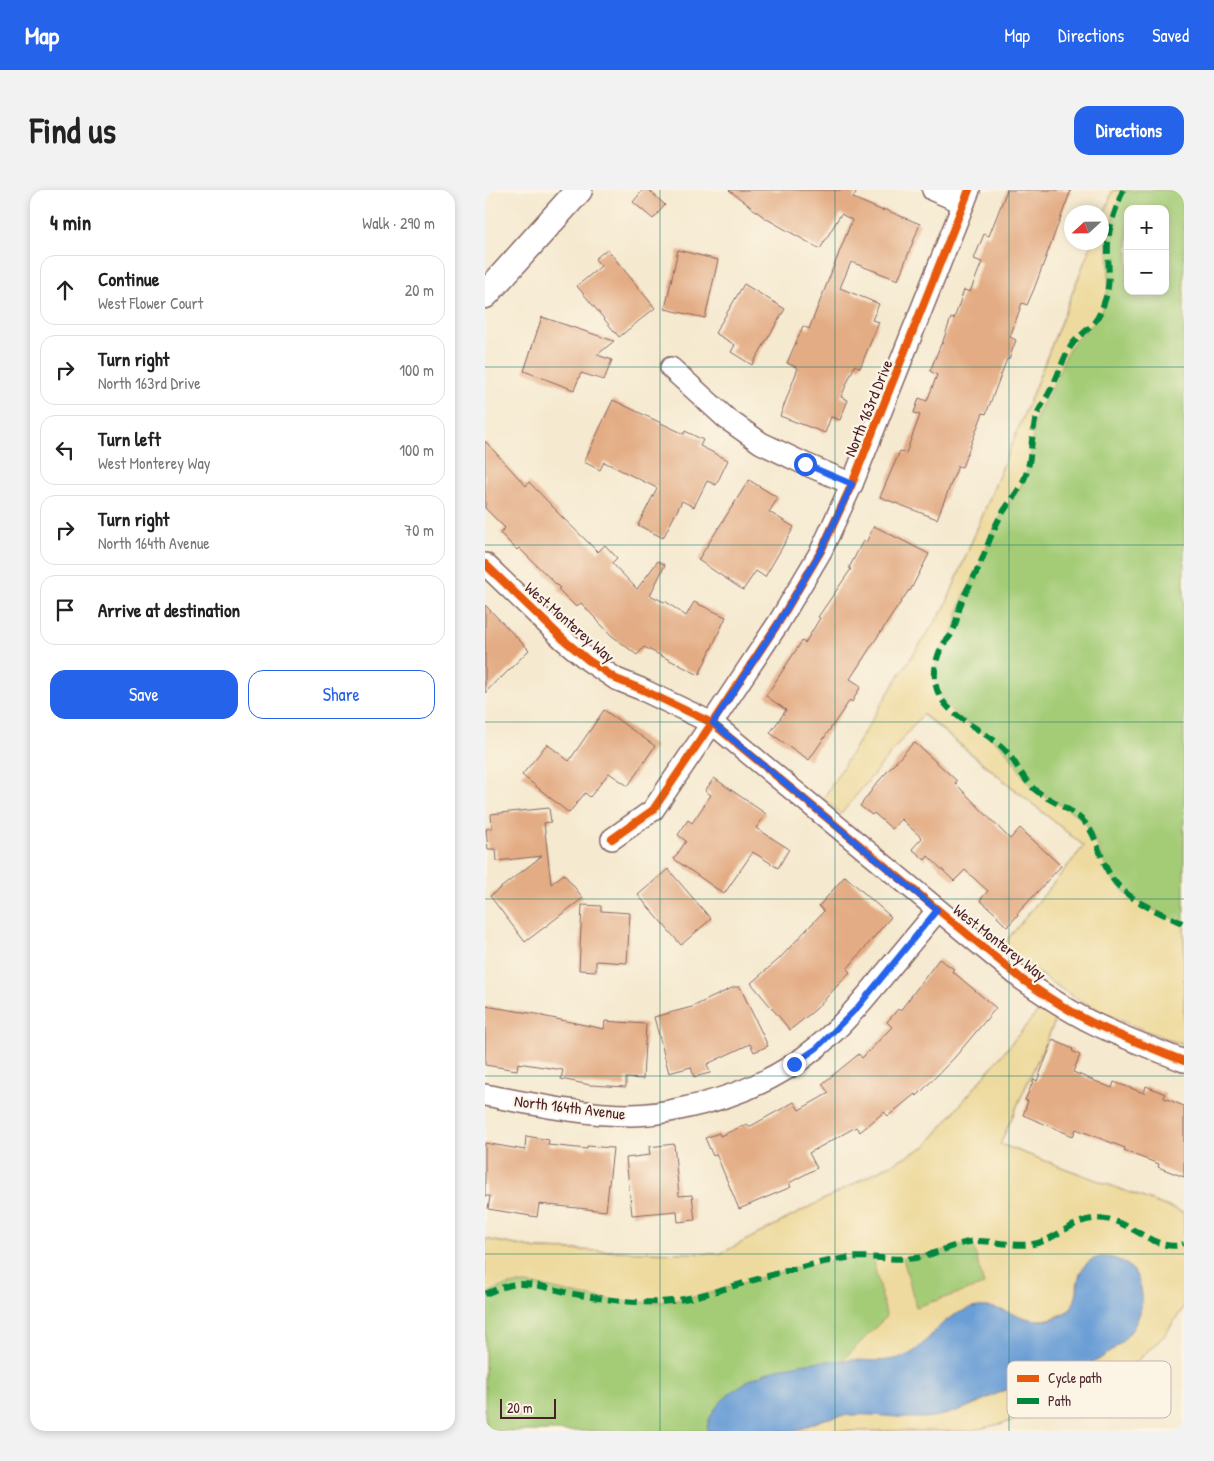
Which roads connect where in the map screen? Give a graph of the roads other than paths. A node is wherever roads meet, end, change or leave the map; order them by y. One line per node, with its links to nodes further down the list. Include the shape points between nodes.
1 (579, 190): 4 (street)
2 (933, 190): 3 (street)
3 (967, 196): 6 (street, North 163rd Drive)
4 (485, 295)
5 (671, 368): 6 (street, via 727,418 761,443)
6 (852, 484): 8 (street, North 163rd Drive, via 821,551)
7 (485, 564): 8 (street, West Monterey Way, via 587,660 616,679)
8 (713, 723): 9 (street, North 163rd Drive, via 653,810); 10 (street, West Monterey Way)
9 (612, 839)
10 (937, 910): 11 (street, West Monterey Way, via 1023,980 1058,1004 1115,1034); 12 (street, North 164th Avenue, via 837,1029 794,1064 749,1089 710,1102 632,1115 559,1109)
11 (1184, 1061)
12 (485, 1095)

